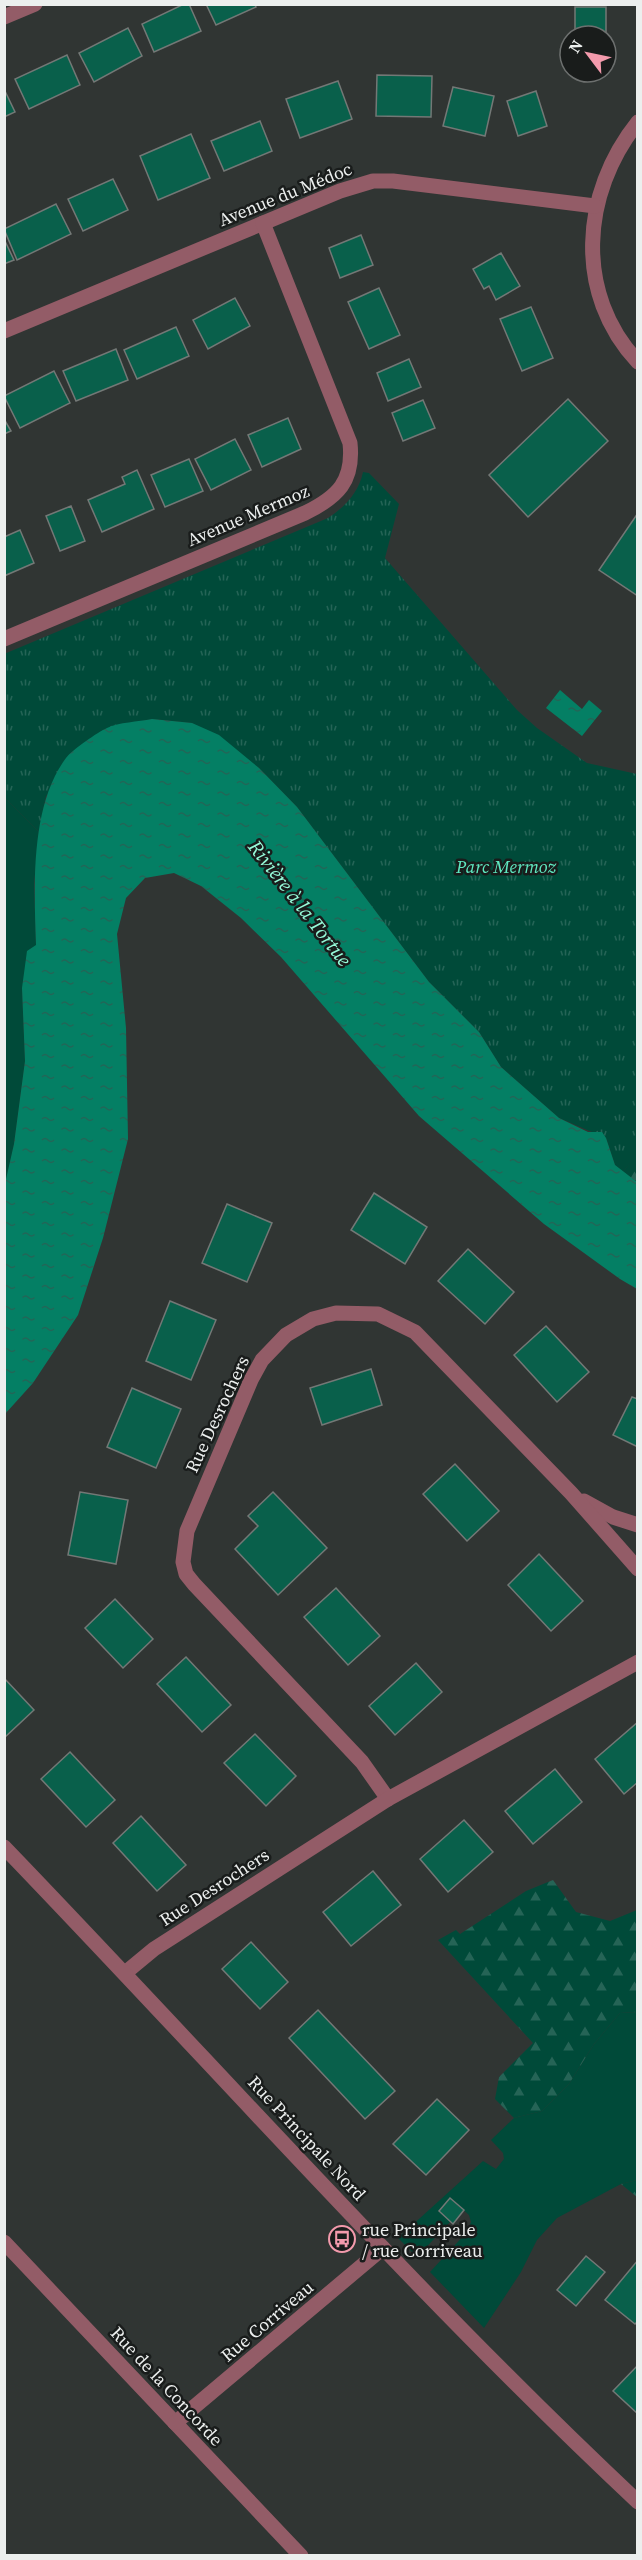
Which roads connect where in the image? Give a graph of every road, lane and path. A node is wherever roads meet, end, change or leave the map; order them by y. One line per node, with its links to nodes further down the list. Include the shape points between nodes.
1 (35, 4): 2 (street)
2 (4, 17)
3 (638, 122): 4 (street, via 613,158)
4 (595, 206): 5 (street, Avenue du Médoc, via 410,182 374,181); 7 (street, via 593,250 602,307 613,331)
5 (263, 223): 6 (street, Avenue du Médoc); 8 (street, Avenue Mermoz, via 350,443 344,484 327,501 305,513)
6 (4, 331)
7 (638, 362)
8 (4, 639)
9 (572, 1492): 10 (street, Rue Desrochers, via 597,1509); 11 (street, Rue Desrochers); 13 (street, Rue Desrochers, via 430,1346 400,1323 378,1314 361,1313 336,1313 313,1319 286,1335 262,1360 187,1531 183,1562 186,1574 362,1762)
10 (638, 1525)
11 (638, 1569)
12 (638, 1662): 13 (street, Rue Desrochers)
13 (387, 1799): 15 (street, Rue Desrochers, via 154,1949)
14 (4, 1847): 15 (street, Rue Principale Nord)
15 (125, 1973): 17 (street, Rue Principale Nord)
16 (4, 2242): 18 (street, Rue de la Concorde)
17 (383, 2248): 18 (street, Rue Corriveau); 19 (street, Rue Principale Nord)
18 (175, 2423): 20 (street, Rue de la Concorde)
19 (638, 2502)
20 (301, 2556)

